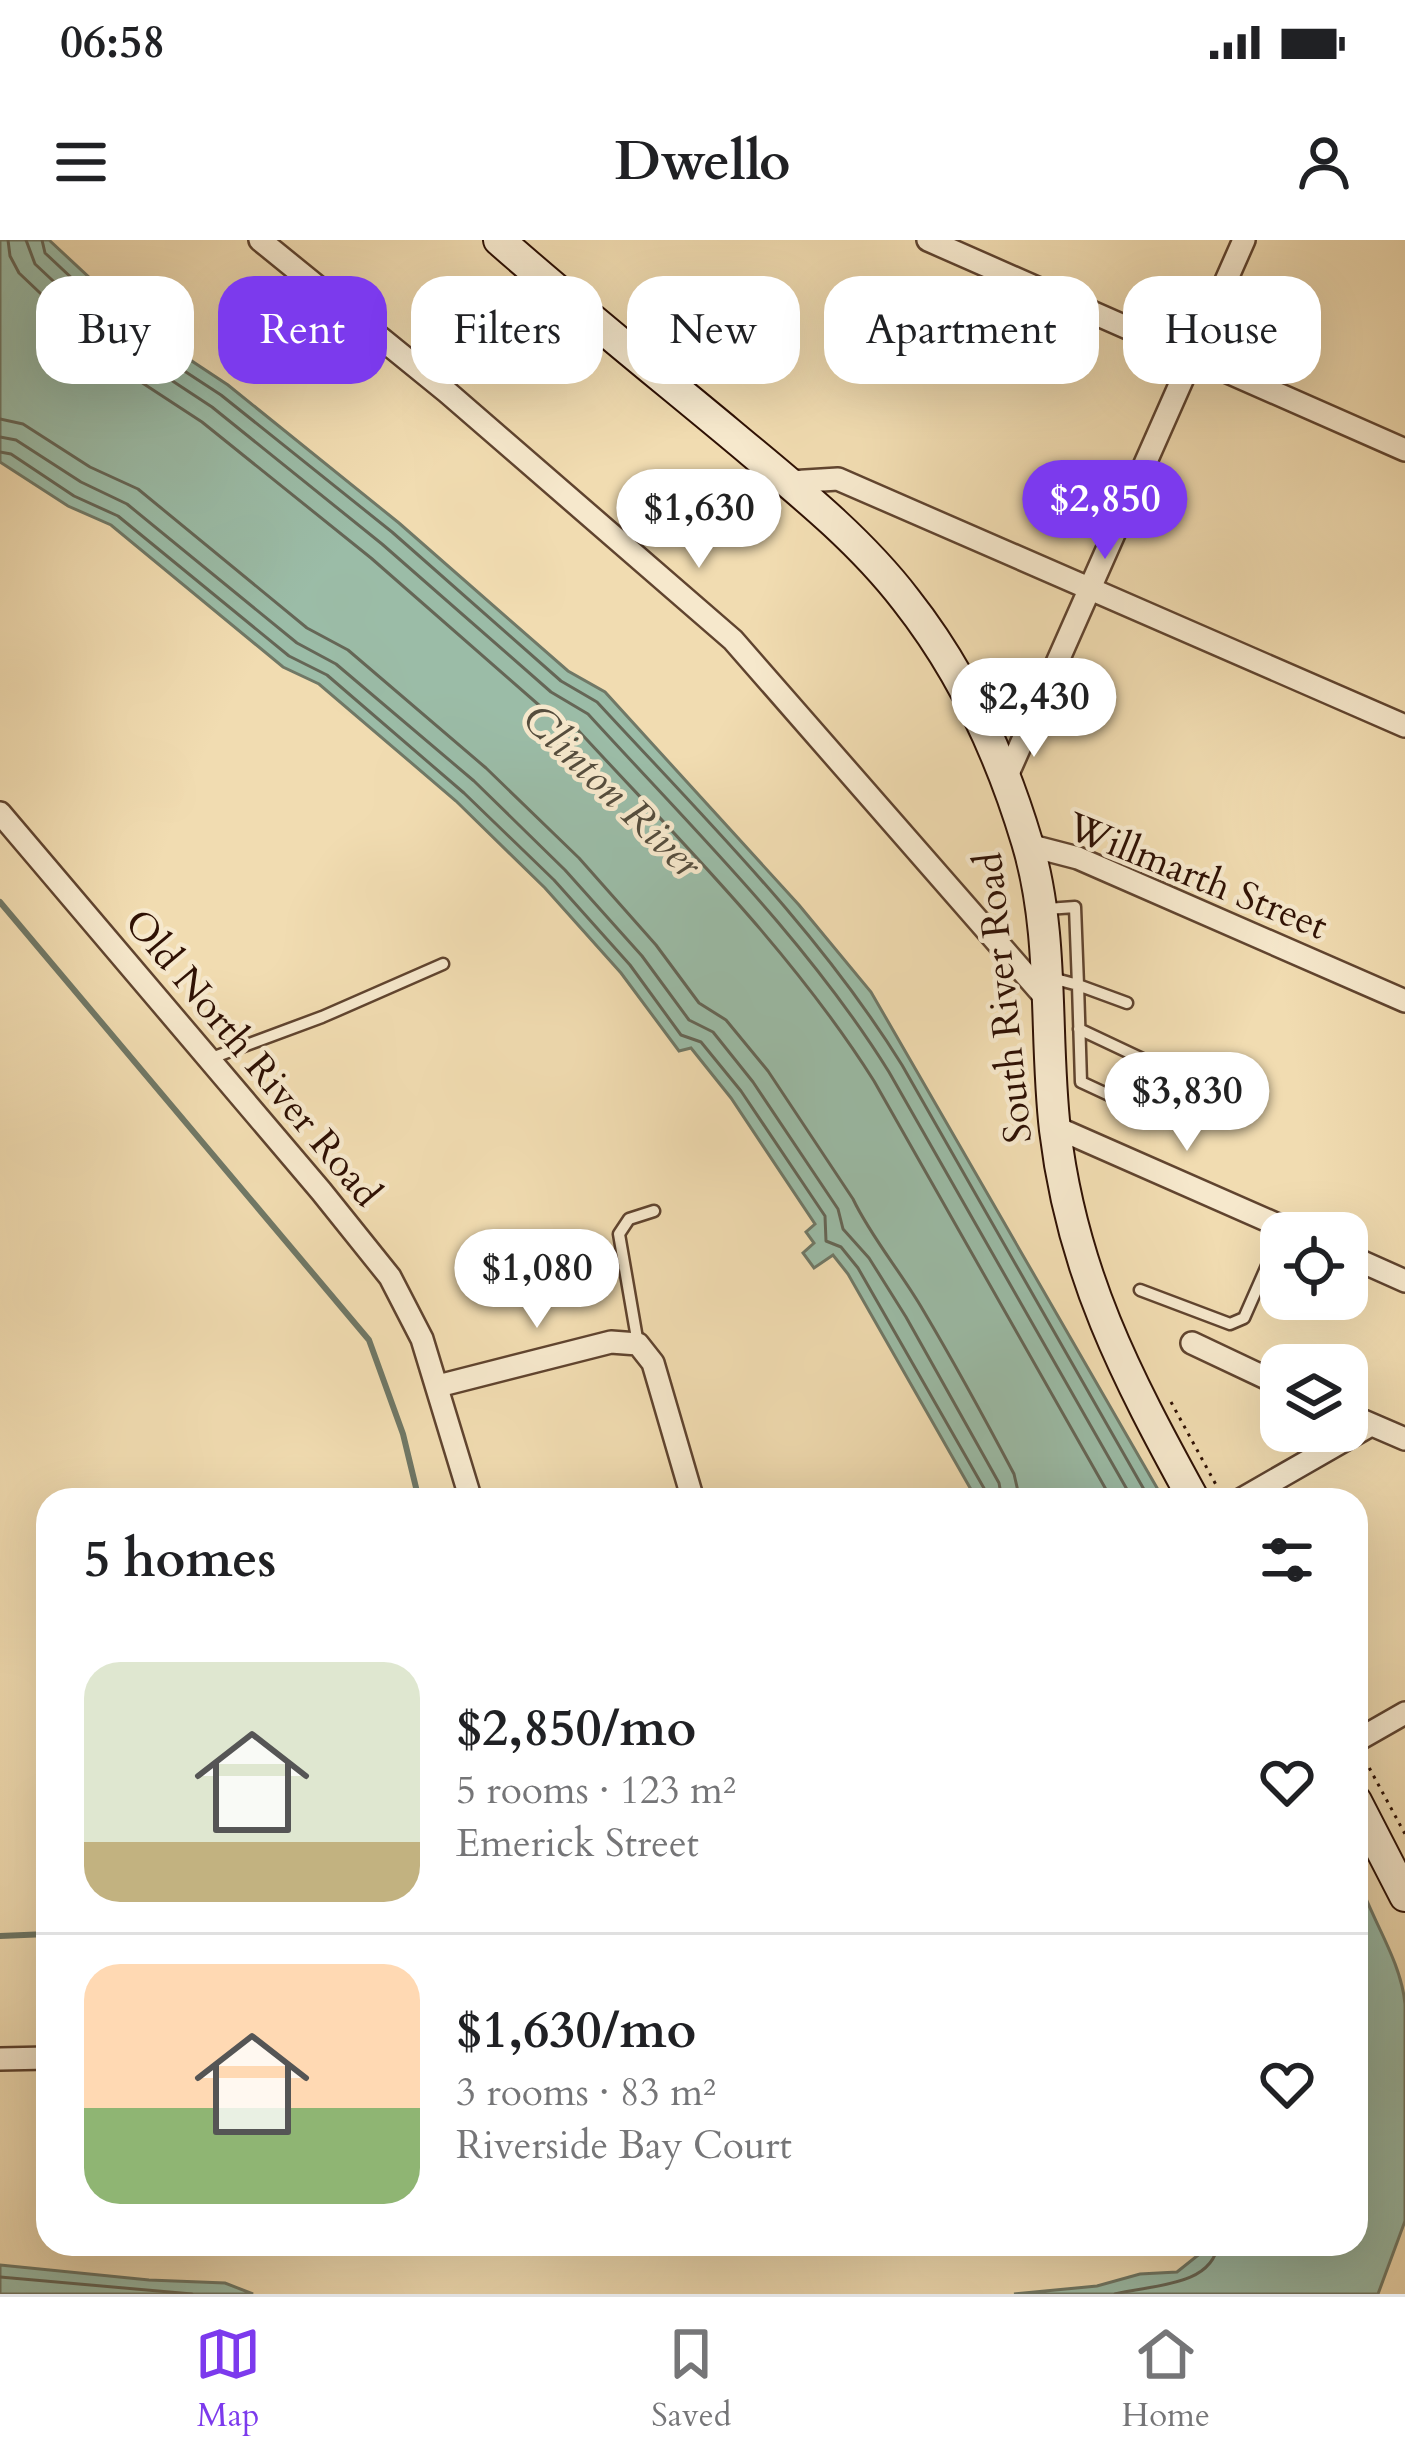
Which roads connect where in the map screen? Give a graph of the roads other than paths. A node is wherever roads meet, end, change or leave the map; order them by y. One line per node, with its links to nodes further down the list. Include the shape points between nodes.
1 (260, 240): 19 (street, via 733,640)
2 (500, 240): 10 (street, South River Road)
3 (928, 240): 6 (street)
4 (1244, 240): 5 (street)
5 (1228, 276)
6 (1123, 326)
7 (1181, 384): 11 (street)
8 (1255, 384): 9 (street)
9 (1405, 450)
10 (789, 482): 11 (street, via 838,479); 13 (street, South River Road, via 904,596 956,673)
11 (1091, 586): 12 (street); 13 (street)
12 (1405, 726)
13 (1006, 778): 15 (street, South River Road)
14 (0, 813): 23 (street, Old North River Road)
15 (1028, 845): 16 (street, South River Road); 20 (street, Willmarth Street, via 1078,858)
16 (1040, 909): 18 (lane, via 1075,908); 19 (street, South River Road)
17 (443, 964): 23 (lane)
18 (1078, 985): 19 (lane); 21 (lane); 22 (lane)
19 (1046, 987): 26 (street, South River Road)
20 (1405, 1001)
21 (1127, 1003)
22 (1079, 1029): 24 (lane); 25 (lane, via 1081,1082)
23 (209, 1059): 36 (street, Old North River Road, via 390,1277)
24 (1168, 1071)
25 (1152, 1115)
26 (1055, 1127): 28 (street); 42 (street, South River Road, via 1101,1318)
27 (655, 1211): 34 (lane, via 629,1219 619,1234)
28 (1260, 1220)
29 (1368, 1265): 30 (street)
30 (1405, 1281)
31 (1260, 1285): 32 (lane, via 1244,1318 1230,1324)
32 (1140, 1290)
33 (1192, 1343): 35 (street)
34 (638, 1344): 36 (street, via 611,1342); 41 (street, via 653,1363)
35 (1260, 1375)
36 (438, 1386): 40 (street, Old North River Road)
37 (1368, 1424): 38 (street)
38 (1371, 1425): 39 (street); 43 (street)
39 (1405, 1438)
40 (468, 1488)
41 (689, 1488)
42 (1187, 1488)
43 (1261, 1488)
44 (1405, 1713): 45 (street)
45 (1368, 1743)
46 (1368, 1824): 47 (street)
47 (1405, 1895)
48 (36, 2058): 49 (street)
49 (0, 2059)

